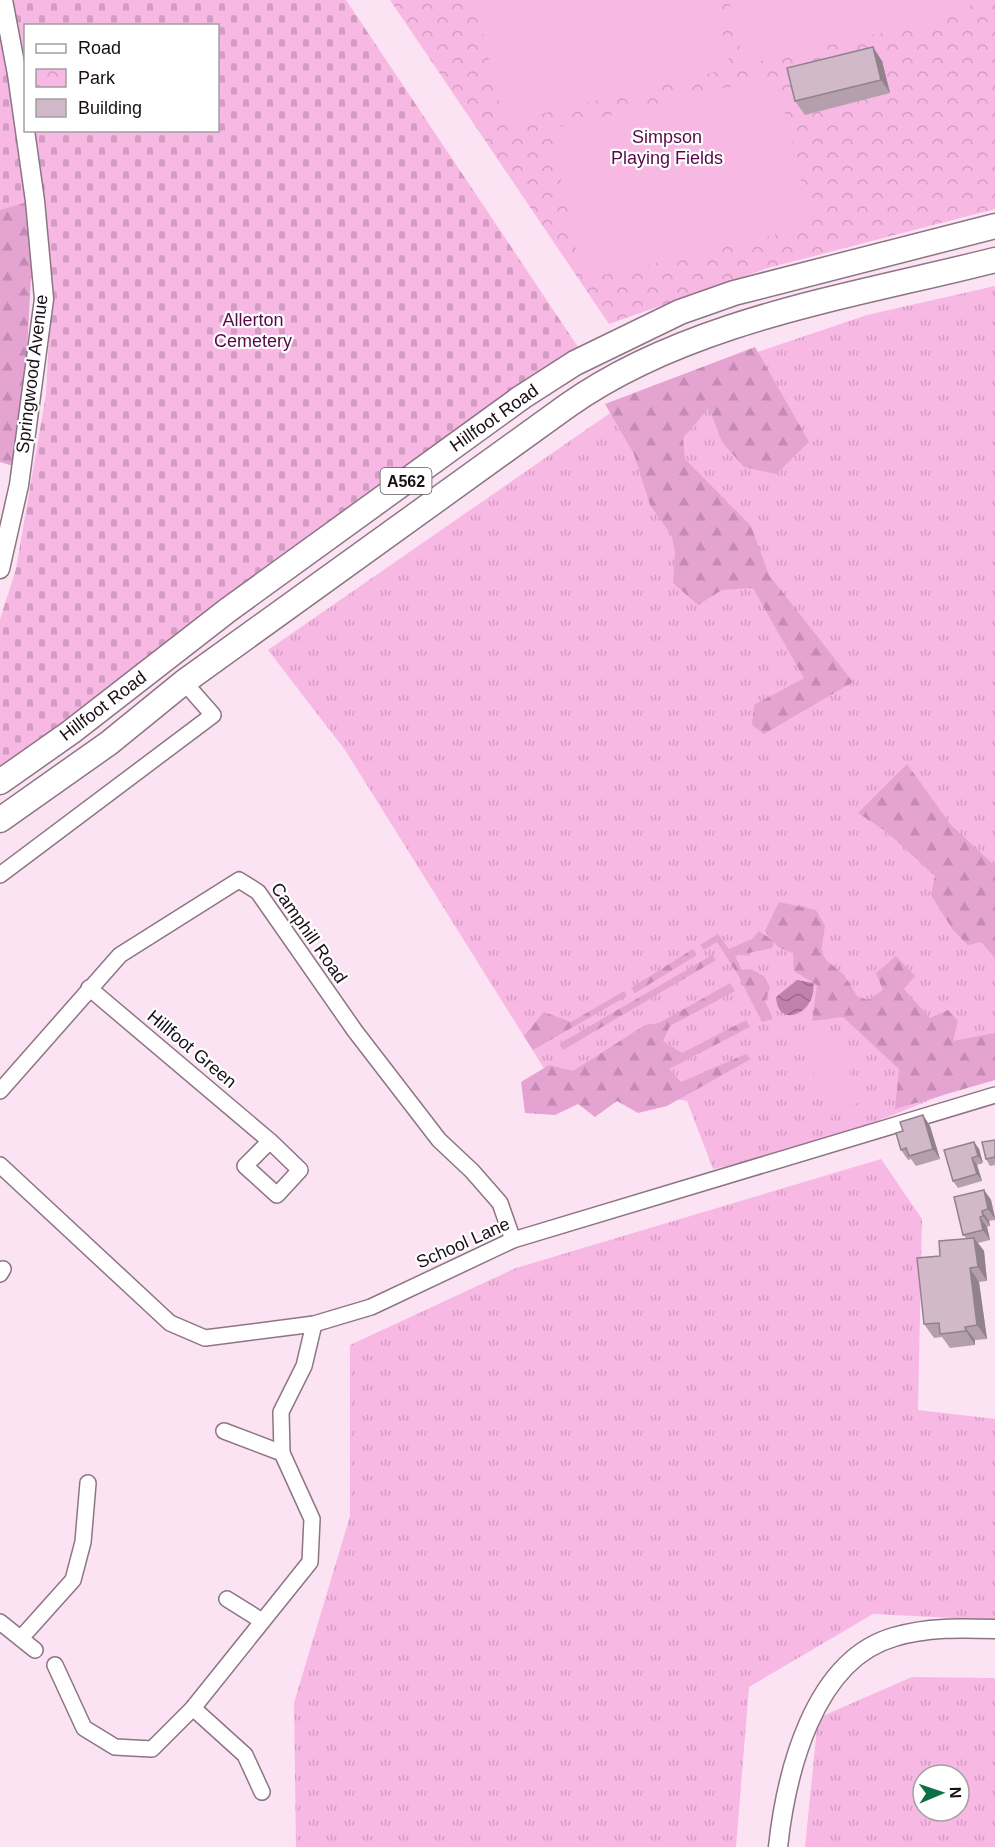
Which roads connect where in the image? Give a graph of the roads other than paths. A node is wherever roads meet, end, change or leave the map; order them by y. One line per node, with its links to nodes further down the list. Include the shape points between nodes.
1 (3, 0): 2 (street, Springwood Avenue)
2 (24, 123)
3 (25, 132): 8 (street, Springwood Avenue, via 44,299 19,485)
4 (995, 226): 6 (highway, Hillfoot Road / A562, via 734,293 680,312)
5 (995, 260): 7 (highway, Hillfoot Road / A562, via 714,332)
6 (586, 357): 7 (street); 10 (highway, Hillfoot Road / A562, via 522,397 336,531)
7 (603, 383): 9 (highway, Hillfoot Road / A562)
8 (0, 569)
9 (184, 682): 11 (highway, Hillfoot Road / A562, via 109,743); 12 (street, via 213,715)
10 (0, 782)
11 (0, 820)
12 (0, 875)
13 (89, 988): 14 (street, Camphill Road); 16 (street, Hillfoot Green); 18 (street, Camphill Road, via 120,955 239,880 258,892 354,1031 425,1122 500,1203)
14 (0, 1091)
15 (995, 1095): 18 (street, School Lane)
16 (270, 1141)
17 (0, 1165): 19 (street, School Lane, via 170,1323 205,1338)
18 (513, 1240): 19 (street, School Lane, via 371,1307)
19 (314, 1324): 21 (street, via 304,1366 281,1412)
20 (224, 1431): 21 (street)
21 (282, 1453): 24 (street, via 312,1519 310,1562)
22 (88, 1484): 27 (street, via 83,1542 74,1580)
23 (227, 1599): 24 (street)
24 (262, 1621): 30 (street)
25 (0, 1622): 27 (street)
26 (995, 1629): 32 (street, via 949,1628 893,1637 868,1648 841,1671 817,1706 795,1757 782,1806)
27 (21, 1638): 28 (street)
28 (35, 1650)
29 (55, 1665): 30 (street, via 84,1728 115,1748 152,1749)
30 (193, 1708): 31 (street, via 245,1755)
31 (262, 1792)
32 (778, 1847)

